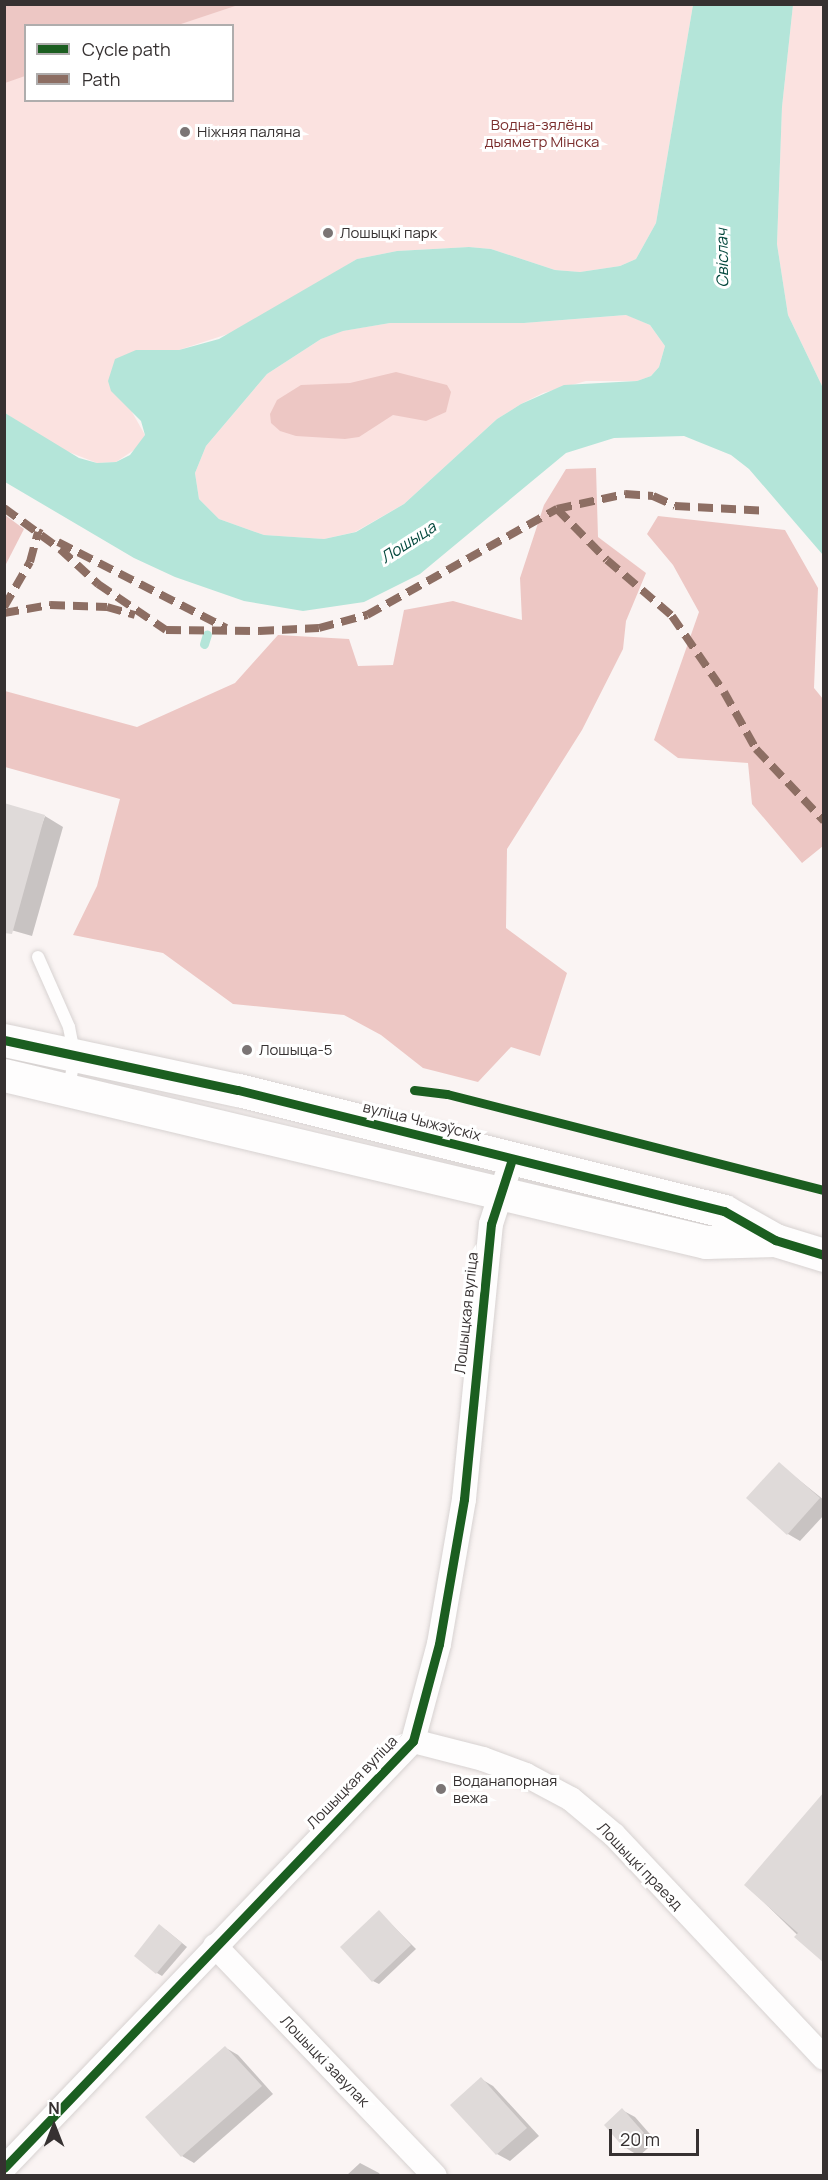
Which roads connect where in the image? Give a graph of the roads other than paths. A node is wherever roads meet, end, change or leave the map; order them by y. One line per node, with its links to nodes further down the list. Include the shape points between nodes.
1 (38, 957): 3 (lane, via 66,1015)
2 (4, 1040): 3 (street, вуліца Чыжэўскіх)
3 (75, 1057): 5 (lane); 6 (street, вуліца Чыжэўскіх, via 238,1090)
4 (4, 1075): 5 (street, вуліца Чыжэўскіх)
5 (67, 1090): 7 (street, вуліца Чыжэўскіх)
6 (512, 1159): 7 (street, Лошыцкая вуліца); 8 (street, вуліца Чыжэўскіх, via 724,1210)
7 (500, 1196): 8 (street, вуліца Чыжэўскіх, via 706,1242); 10 (street, Лошыцкая вуліца, via 491,1224 481,1306 464,1499 439,1644)
8 (775, 1240): 9 (street, вуліца Чыжэўскіх)
9 (824, 1255)
10 (413, 1741): 11 (street, Лошыцкая вуліца); 12 (street, Лошыцкі праезд, via 494,1763 571,1799 614,1835)
11 (214, 1946): 13 (street, Лошыцкая вуліца); 14 (street, Лошыцкі завулак)
12 (824, 2058)
13 (4, 2168)
14 (435, 2175)

